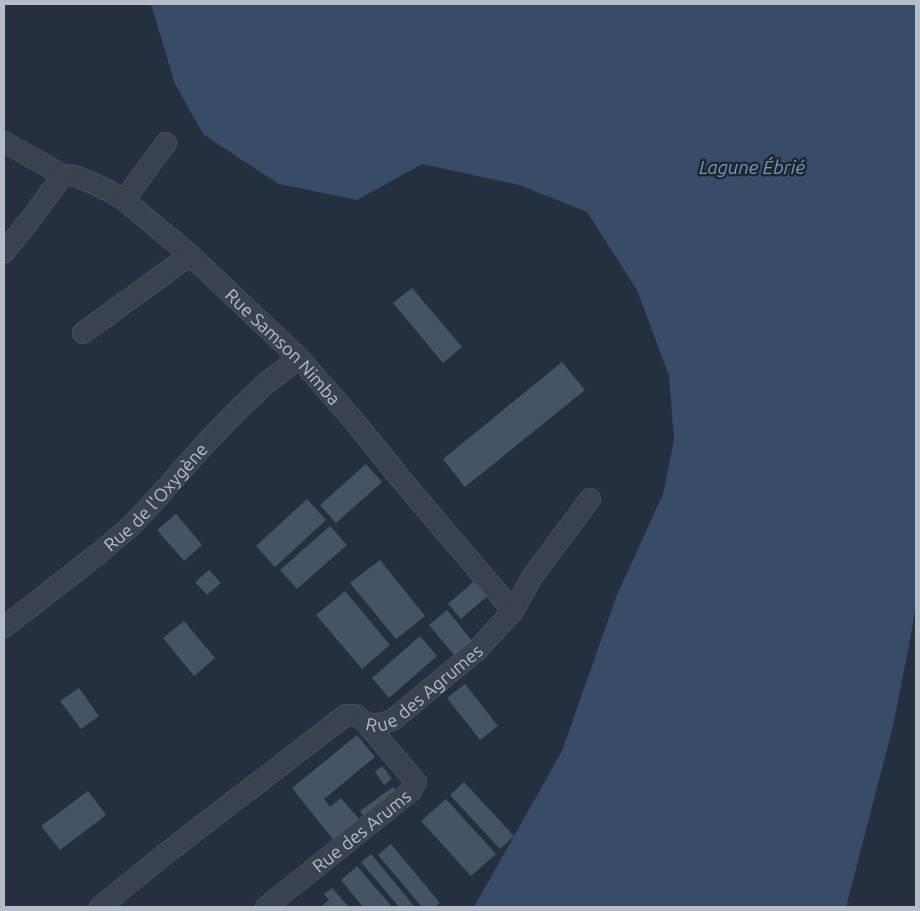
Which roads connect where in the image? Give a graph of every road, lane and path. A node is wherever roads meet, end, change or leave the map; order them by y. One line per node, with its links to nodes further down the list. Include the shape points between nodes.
1 (4, 142): 3 (street, Rue Samson Nimba)
2 (166, 143): 4 (street)
3 (63, 175): 4 (street, Rue Samson Nimba, via 90,182); 5 (street)
4 (124, 200): 6 (street, Rue Samson Nimba)
5 (4, 252)
6 (190, 255): 7 (street); 8 (street, Rue Samson Nimba)
7 (83, 333)
8 (300, 358): 10 (street, Rue Samson Nimba); 11 (street, Rue de l'Oxygène, via 264,385 235,413 132,525)
9 (590, 499): 10 (street, Rue des Agrumes, via 532,577)
10 (513, 611): 12 (street, Rue des Agrumes, via 477,650 394,719 379,724)
11 (4, 627)
12 (365, 722): 13 (street, Rue des Agrumes, via 356,715 346,716); 14 (street, Rue des Arums, via 416,782 411,791)
13 (100, 907)
14 (266, 907)

